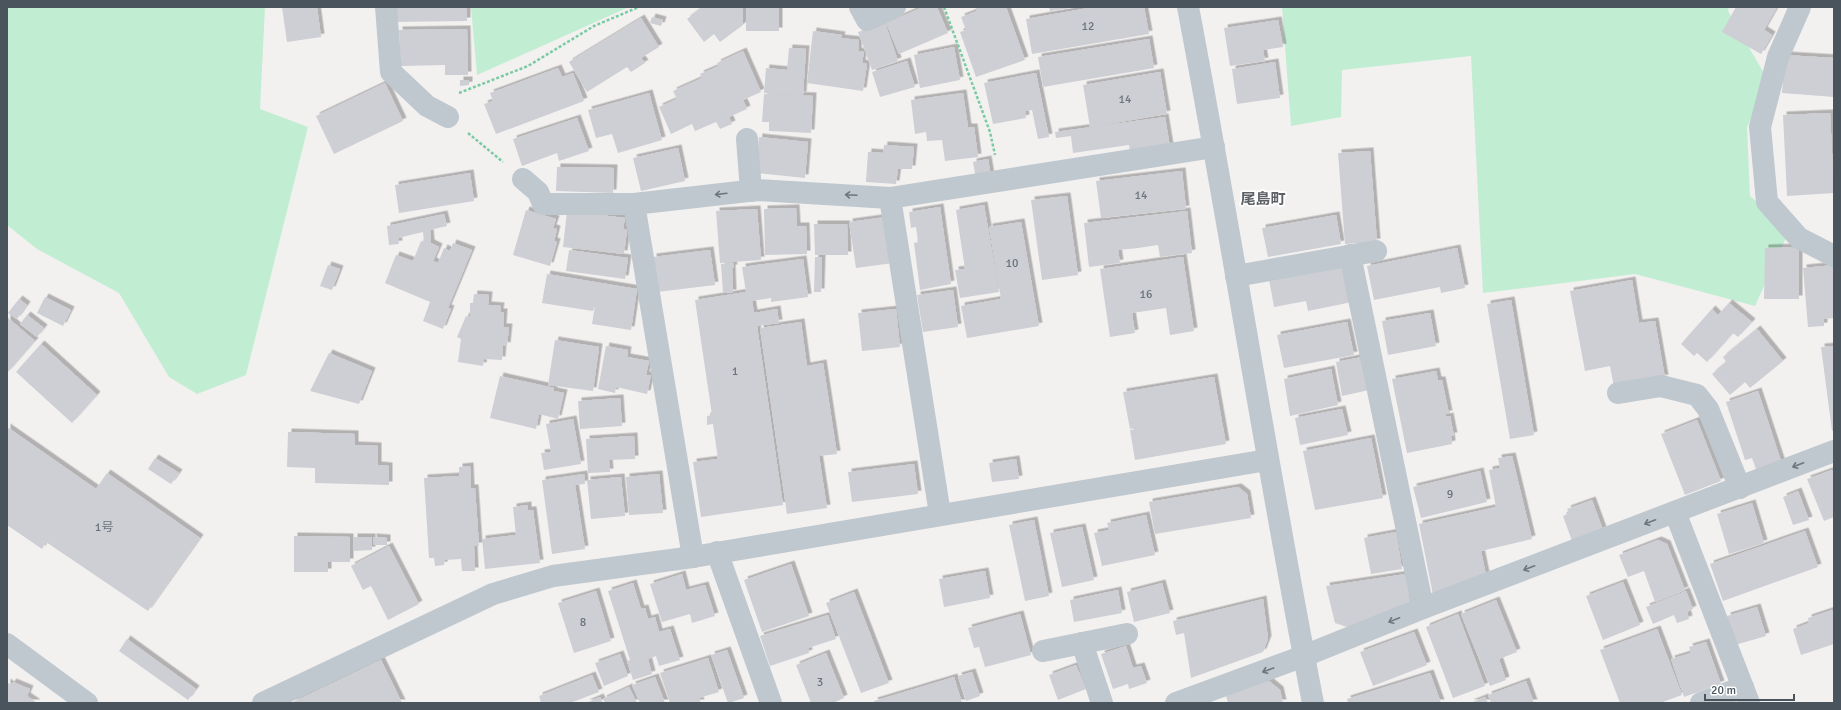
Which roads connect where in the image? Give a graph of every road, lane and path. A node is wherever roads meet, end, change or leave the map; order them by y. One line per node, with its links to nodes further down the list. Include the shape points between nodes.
1 (386, 7): 9 (street, via 391,72)
2 (644, 7): 8 (path)
3 (860, 7): 4 (street, via 867,20)
4 (895, 7)
5 (944, 7): 14 (path, via 990,132)
6 (1188, 7): 12 (street)
7 (1800, 7): 20 (street, via 1778,57 1760,127 1766,202 1800,238)
8 (638, 8): 9 (path, via 594,26 528,66)
9 (427, 106): 10 (street)
10 (448, 116): 13 (path)
11 (747, 139): 15 (street)
12 (1214, 147): 14 (street); 21 (street)
13 (523, 179): 17 (street, via 538,192 543,204)
14 (1001, 181): 16 (street)
15 (751, 191): 16 (street, one-way to 15); 17 (street, one-way to 17)
16 (890, 198): 27 (street)
17 (634, 204): 29 (street)
18 (1376, 251): 19 (street)
19 (1350, 255): 21 (street); 30 (street)
20 (1834, 256)
21 (1236, 276): 24 (street)
22 (1618, 394): 25 (street, via 1661,386 1697,395 1708,409)
23 (1834, 451): 25 (street, one-way to 25)
24 (1267, 460): 27 (street); 35 (street)
25 (1740, 488): 26 (street)
26 (1675, 512): 30 (street, one-way to 30); 36 (street)
27 (940, 514): 28 (street)
28 (717, 552): 29 (street); 39 (street)
29 (693, 557): 38 (street, via 553,576 493,594)
30 (1423, 608): 35 (street, one-way to 35)
31 (1127, 634): 32 (street)
32 (1082, 643): 34 (street); 40 (street)
33 (7, 644): 37 (street)
34 (1043, 651)
35 (1304, 656): 41 (street, one-way to 41); 42 (street)
36 (1746, 695): 43 (street)
37 (87, 703)
38 (263, 703)
39 (771, 703)
40 (1102, 703)
41 (1176, 703)
42 (1313, 703)
43 (1701, 703)

